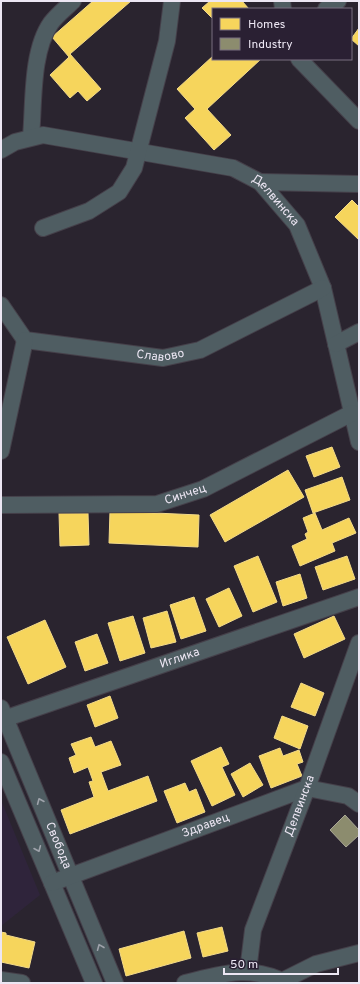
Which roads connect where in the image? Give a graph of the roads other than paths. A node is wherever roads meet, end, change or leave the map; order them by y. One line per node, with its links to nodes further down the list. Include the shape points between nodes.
1 (73, 1): 7 (street, via 51,22 42,39 36,67)
2 (172, 1): 9 (street, via 167,41)
3 (338, 1): 4 (street)
4 (328, 8)
5 (300, 60): 6 (street)
6 (359, 121)
7 (31, 137): 8 (street, Делвинска); 9 (street, Делвинска, via 43,135)
8 (1, 150)
9 (138, 152): 10 (street, Делвинска, via 233,168); 12 (street, via 134,168 119,192 89,211)
10 (260, 182): 11 (street); 13 (street, Делвинска, via 297,225)
11 (359, 184)
12 (43, 228)
13 (323, 288): 16 (street, Славово, via 200,350 163,358); 17 (street, Делвинска)
14 (1, 305): 16 (street)
15 (359, 332): 17 (street)
16 (25, 340): 20 (street)
17 (336, 344): 18 (street, Делвинска)
18 (352, 413): 19 (street, Делвинска); 21 (street, Синчец, via 203,489 157,504)
19 (359, 442)
20 (1, 451)
21 (1, 505)
22 (359, 597): 24 (street, Иглика)
23 (359, 643): 26 (street, Делвинска)
24 (3, 716): 28 (street, Свобода, one-way to 24)
25 (1, 762): 29 (street, Свобода, one-way to 29)
26 (307, 788): 27 (street, via 348,796); 28 (street, Здравец); 31 (street, Делвинска, via 253,930)
27 (359, 804)
28 (71, 874): 29 (street, Здравец); 36 (street, Свобода, one-way to 28)
29 (52, 883): 35 (street, Свобода)
30 (359, 953): 33 (street, via 316,964)
31 (248, 971): 33 (street, via 266,974); 37 (street, via 220,974)
32 (1, 980): 34 (street)
33 (284, 982)
34 (22, 983)
35 (94, 983)
36 (114, 983)
37 (185, 983)

